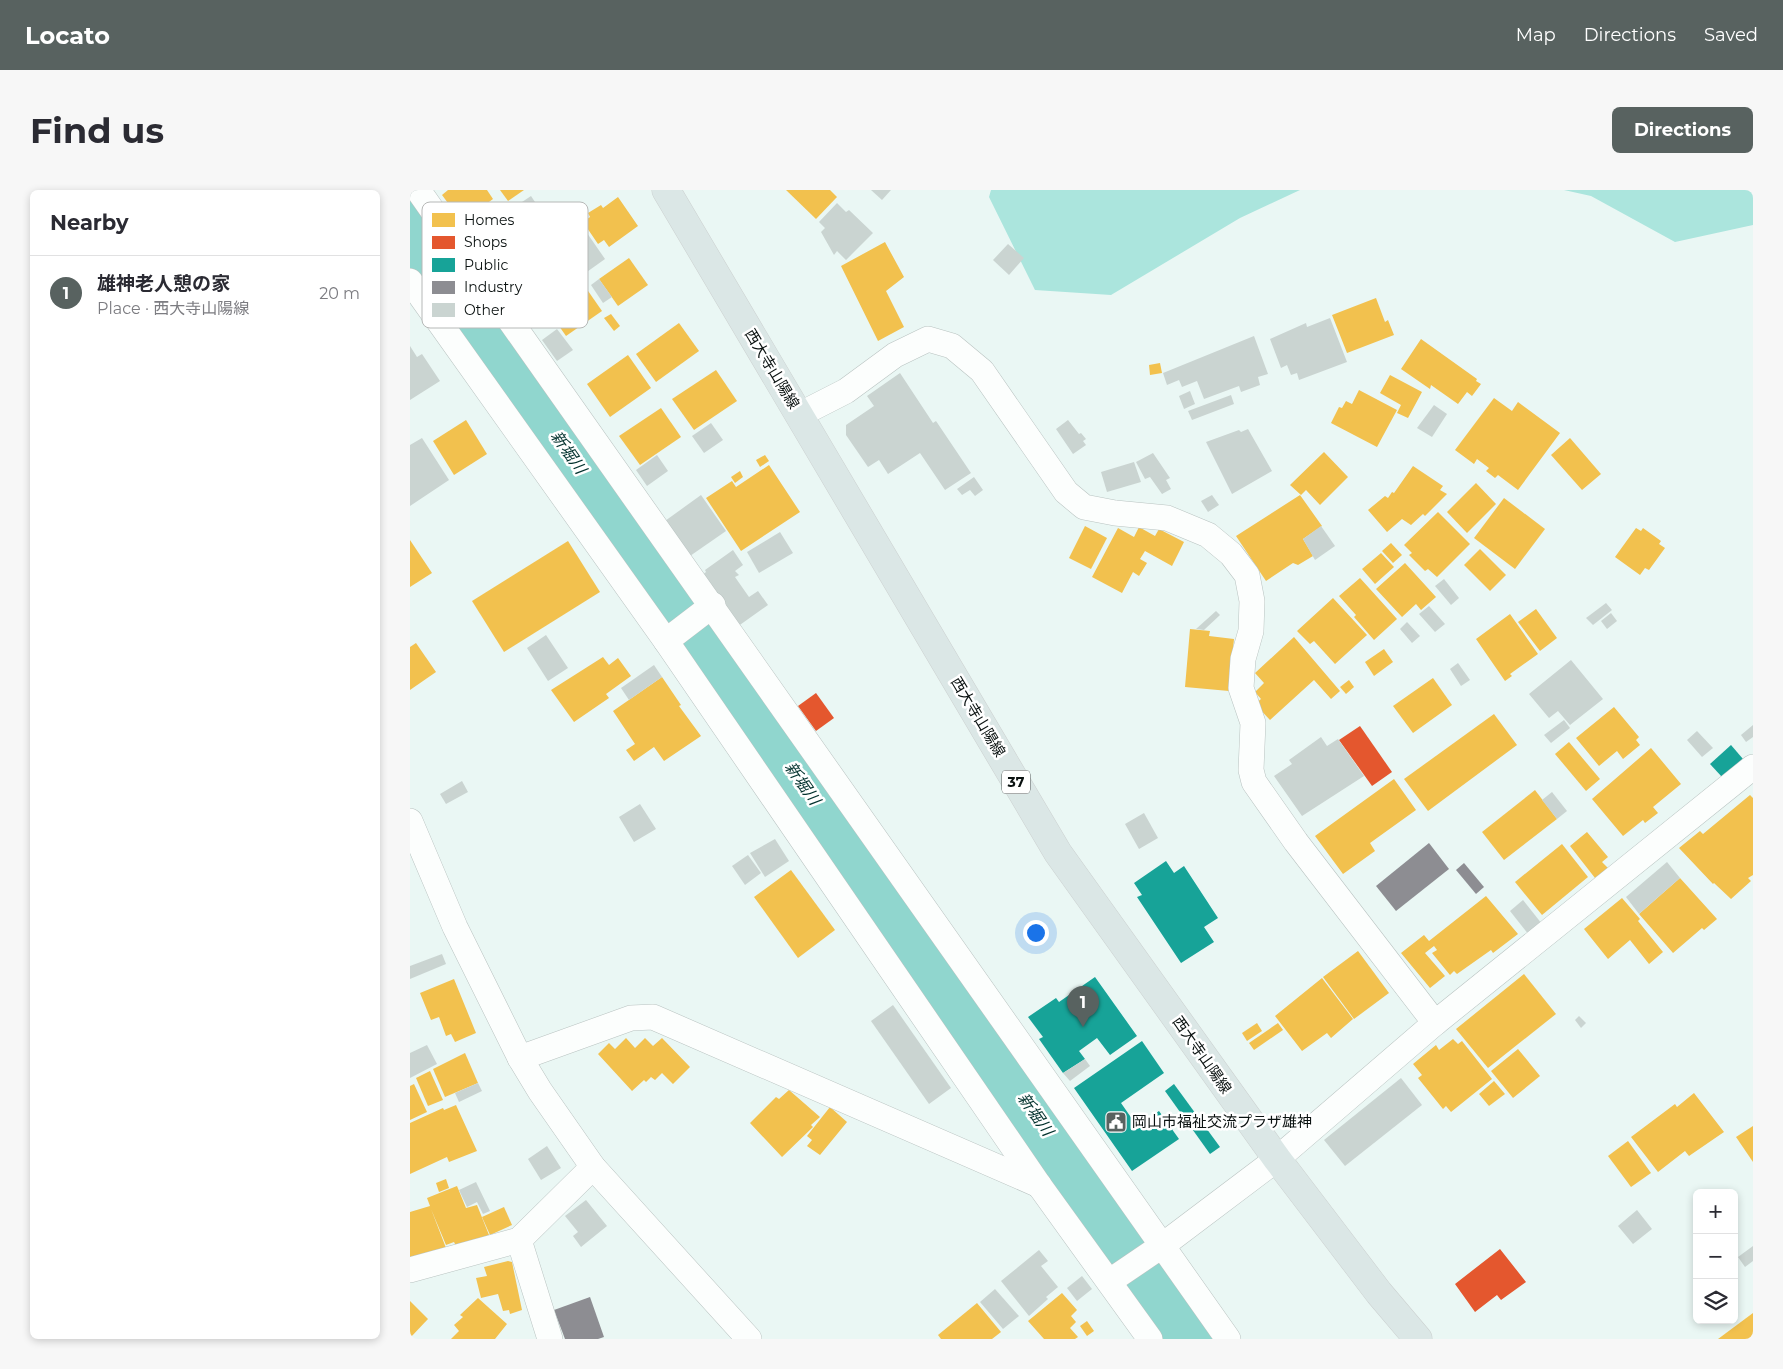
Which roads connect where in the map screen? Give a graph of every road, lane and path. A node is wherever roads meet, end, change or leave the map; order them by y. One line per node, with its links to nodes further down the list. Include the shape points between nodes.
1 (418, 190): 3 (street)
2 (666, 190): 8 (main road, 西大寺山陽線 / 37)
3 (426, 202)
4 (410, 282): 5 (street)
5 (422, 298)
6 (444, 328): 10 (street)
7 (514, 328): 9 (street)
8 (799, 415): 13 (street, via 846,391 895,355 928,339 952,346 982,370 1066,492 1084,507 1115,514 1167,518 1208,535 1231,554 1247,575 1252,601 1251,631 1243,659 1241,688 1253,724 1251,770 1254,782); 15 (main road, 西大寺山陽線 / 37, via 1058,853)
9 (709, 608): 10 (street); 19 (street)
10 (672, 637): 17 (street)
11 (1753, 767): 13 (street)
12 (410, 821): 14 (street, via 455,926)
13 (1435, 1023): 15 (street)
14 (520, 1058): 16 (street); 17 (street, via 631,1018 653,1017)
15 (1277, 1159): 19 (street); 26 (main road, 西大寺山陽線 / 37)
16 (593, 1167): 18 (street); 23 (street)
17 (1039, 1186): 21 (street)
18 (520, 1240): 20 (street); 22 (street)
19 (1159, 1248): 21 (street); 25 (street)
20 (410, 1270)
21 (1115, 1278): 24 (street)
22 (550, 1339)
23 (749, 1339)
24 (1150, 1339)
25 (1228, 1339)
26 (1418, 1339)

